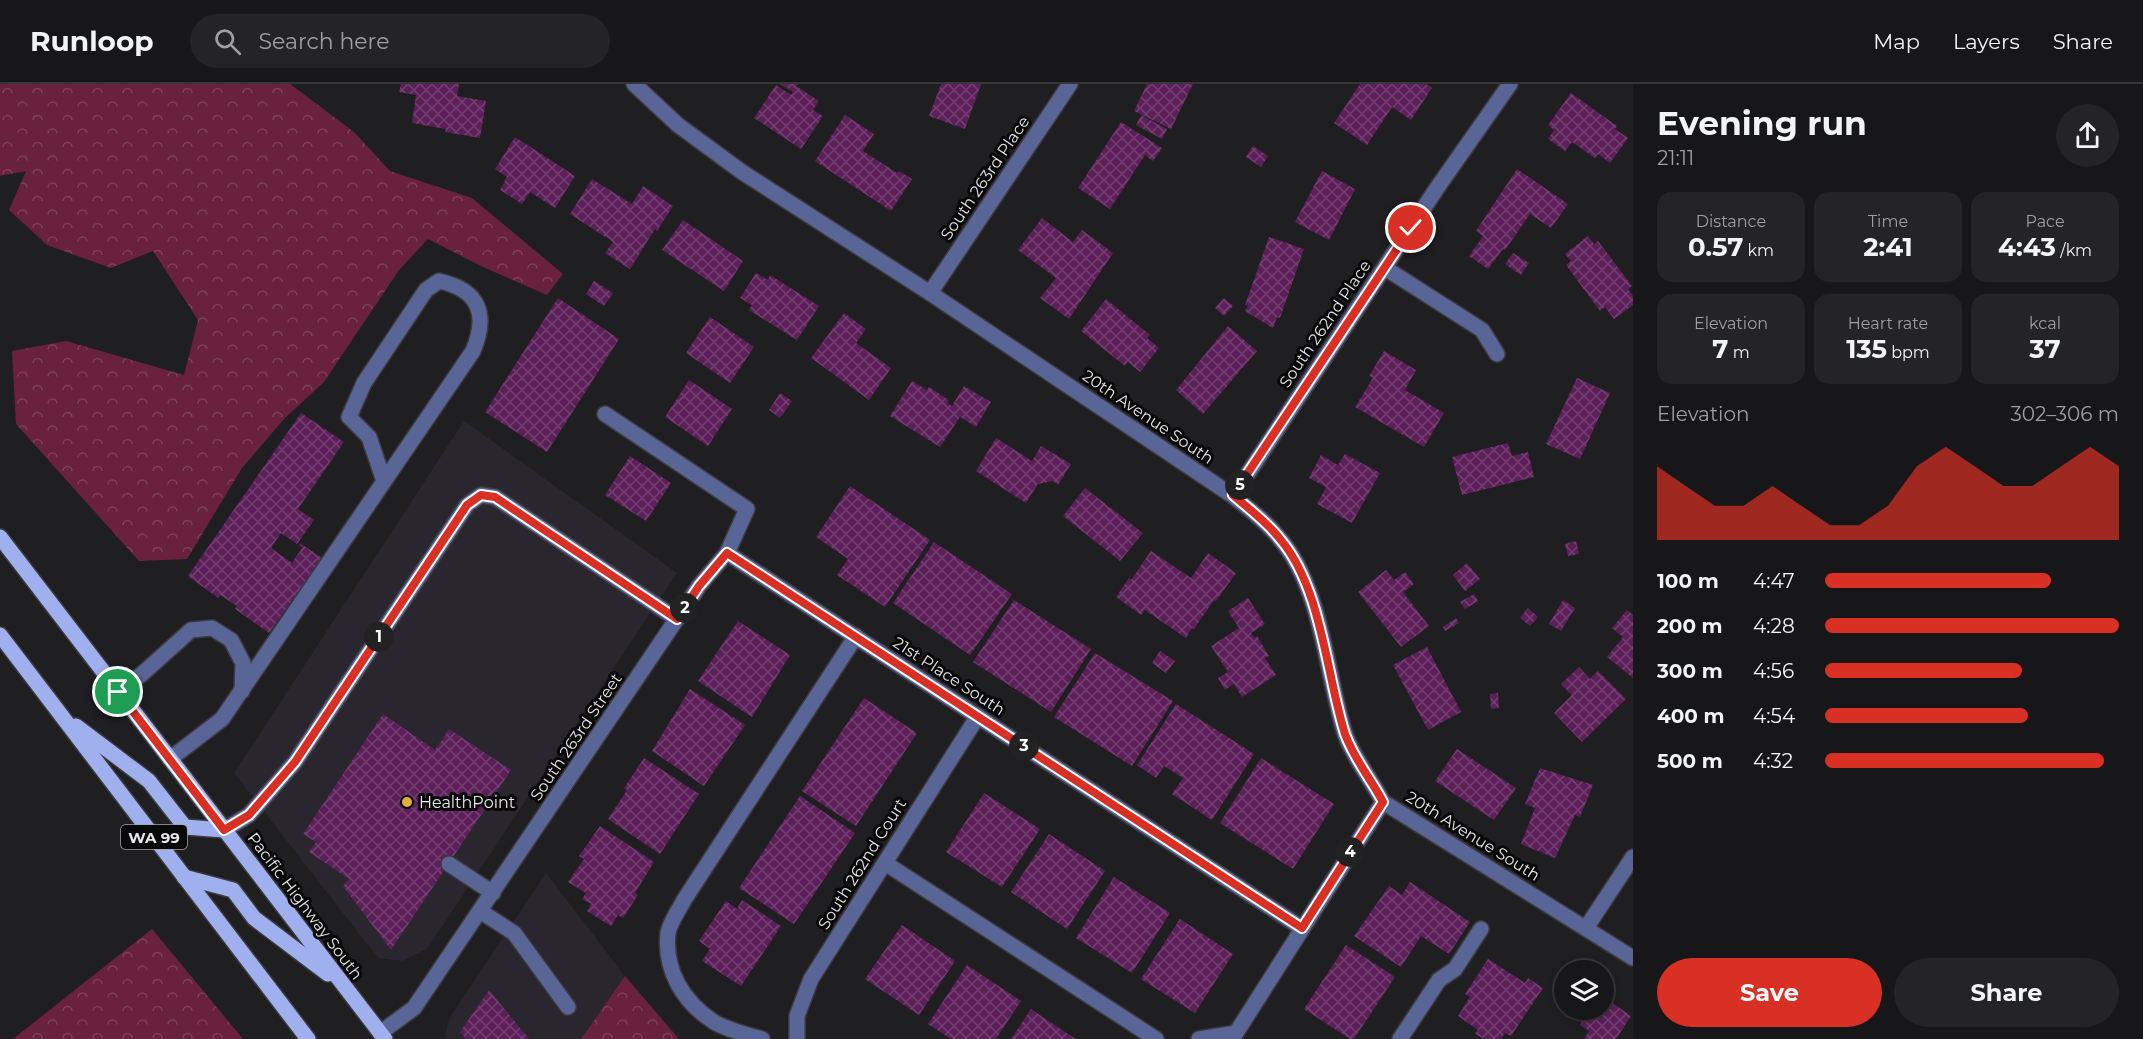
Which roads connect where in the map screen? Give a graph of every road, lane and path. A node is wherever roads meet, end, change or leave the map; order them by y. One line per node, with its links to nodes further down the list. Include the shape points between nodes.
1 (634, 84): 5 (street, 20th Avenue South, via 699,143)
2 (1071, 84): 5 (street, South 263rd Place)
3 (1510, 84): 4 (street, South 262nd Place)
4 (1384, 268): 6 (street, via 1482,330); 9 (street, South 262nd Place)
5 (930, 293): 9 (street, 20th Avenue South)
6 (1497, 354)
7 (605, 414): 11 (street, South 263rd Street, via 747,508)
8 (384, 482): 8 (street, via 477,341 481,325 479,307 447,283 439,282 426,290 364,383 350,417 369,437); 15 (street)
9 (1233, 495): 20 (street, 20th Avenue South, via 1280,538 1299,569 1319,627 1345,732)
10 (0, 537): 16 (main road, Pacific Highway South)
11 (727, 553): 12 (street, South 263rd Street); 14 (street, 21st Place South)
12 (677, 619): 21 (street, via 495,497 481,495 467,505 295,762 249,815); 26 (street, South 263rd Street)
13 (0, 635): 17 (main road, WA 99)
14 (856, 636): 18 (street, 21st Place South); 37 (street, via 684,900 668,931 668,960 677,985 690,1003 715,1023)
15 (242, 691): 16 (street, via 243,663 231,640 212,628 191,630); 19 (street, via 222,719)
16 (118, 692): 19 (main road, Pacific Highway South)
17 (62, 716): 21 (main road, via 149,781 185,827); 25 (main road, WA 99)
18 (978, 716): 23 (street, South 262nd Court); 28 (street, 21st Place South)
19 (170, 759): 21 (main road, Pacific Highway South)
20 (1383, 802): 28 (street); 29 (street, 20th Avenue South)
21 (224, 830): 32 (main road, Pacific Highway South)
22 (1633, 856): 29 (street)
23 (885, 863): 38 (street, South 262nd Court, via 811,979 797,1016); 39 (street)
24 (449, 864): 26 (street)
25 (184, 877): 32 (main road, via 233,890 254,918); 36 (main road, WA 99)
26 (493, 893): 27 (street, South 263rd Street)
27 (480, 911): 33 (street, via 514,933); 34 (street, South 263rd Street, via 414,1008)
28 (1302, 928): 35 (street)
29 (1586, 928): 31 (street, 20th Avenue South)
30 (1482, 929): 41 (street, via 1455,969 1439,980)
31 (1633, 958)
32 (344, 987): 34 (main road, Pacific Highway South)
33 (568, 1007)
34 (382, 1036)
35 (1240, 1036): 40 (street)
36 (308, 1039)
37 (762, 1039)
38 (798, 1039)
39 (1156, 1039)
40 (1199, 1039)
41 (1400, 1039)

